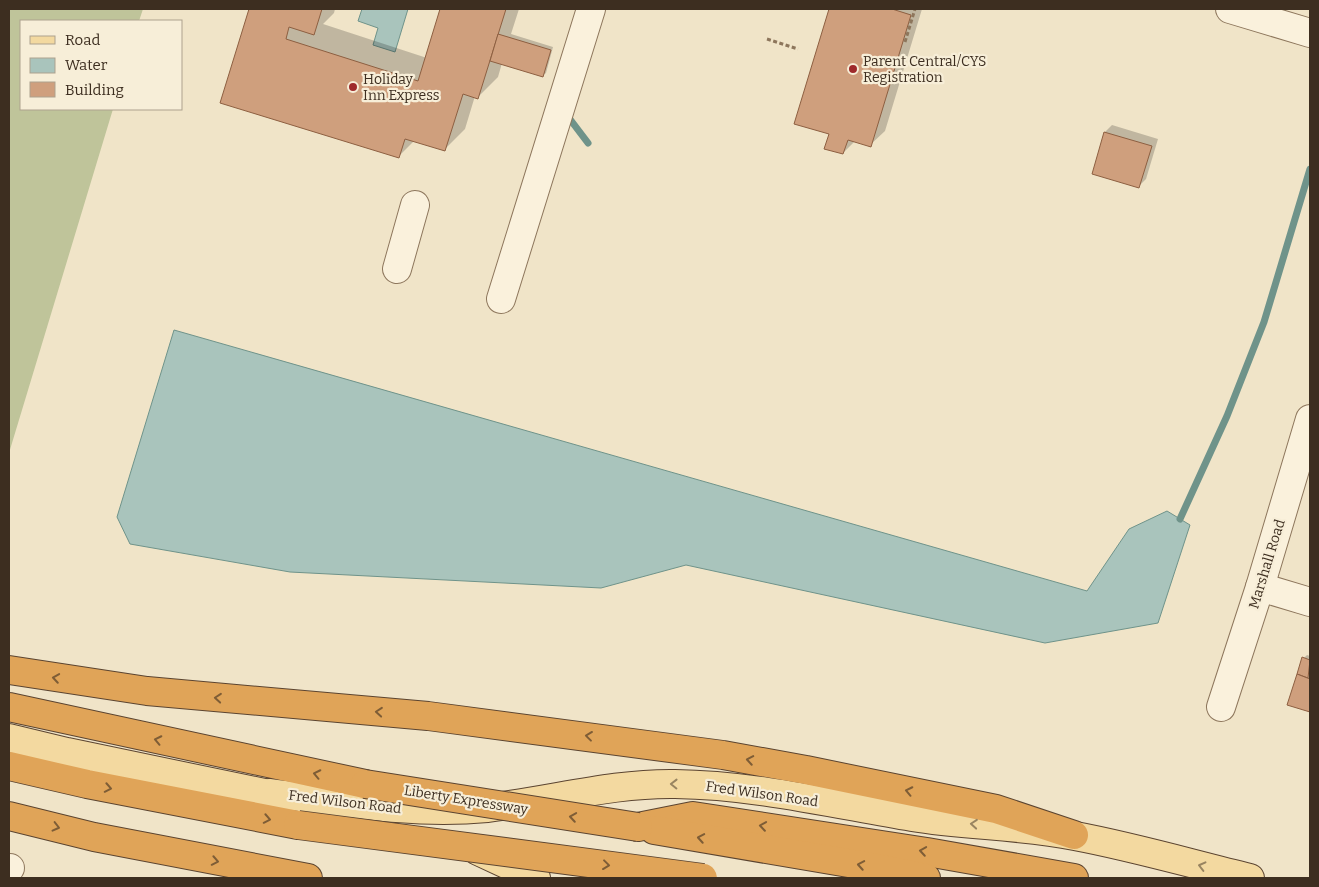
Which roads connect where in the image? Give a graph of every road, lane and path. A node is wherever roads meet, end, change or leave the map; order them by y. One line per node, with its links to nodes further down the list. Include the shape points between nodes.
1 (591, 9): 10 (street)
2 (915, 9): 6 (path)
3 (1230, 9): 4 (street)
4 (1310, 33)
5 (767, 39): 7 (path)
6 (905, 42)
7 (798, 49)
8 (415, 205): 9 (street)
9 (396, 269)
10 (501, 300)
11 (1310, 420): 12 (street, Marshall Road)
12 (1260, 587): 13 (street); 16 (street, Marshall Road)
13 (1310, 602)
14 (9, 670): 23 (highway, one-way to 14, via 996,809 723,755 428,716 147,691)
15 (9, 706): 22 (highway, Liberty Expressway, one-way to 15, bridge, via 365,784)
16 (1221, 707)
17 (9, 738): 19 (main road, Fred Wilson Road)
18 (9, 766): 21 (highway, one-way to 21)
19 (269, 794): 23 (main road, Fred Wilson Road, one-way to 19, via 915,818 710,786 637,784 490,808 446,811 404,810); 25 (main road, Fred Wilson Road, via 449,840 490,855)
20 (9, 816): 24 (highway, one-way to 24, via 94,837)
21 (298, 825): 26 (highway, bridge); 27 (highway, one-way to 27, bridge)
22 (638, 827): 28 (highway, Liberty Expressway, one-way to 22); 29 (highway, one-way to 22, via 918,850 693,816)
23 (1074, 836): 30 (main road, Fred Wilson Road, one-way to 23)
24 (308, 878)
25 (536, 878)
26 (586, 878)
27 (703, 878)
28 (926, 878)
29 (1074, 878)
30 (1250, 878)

